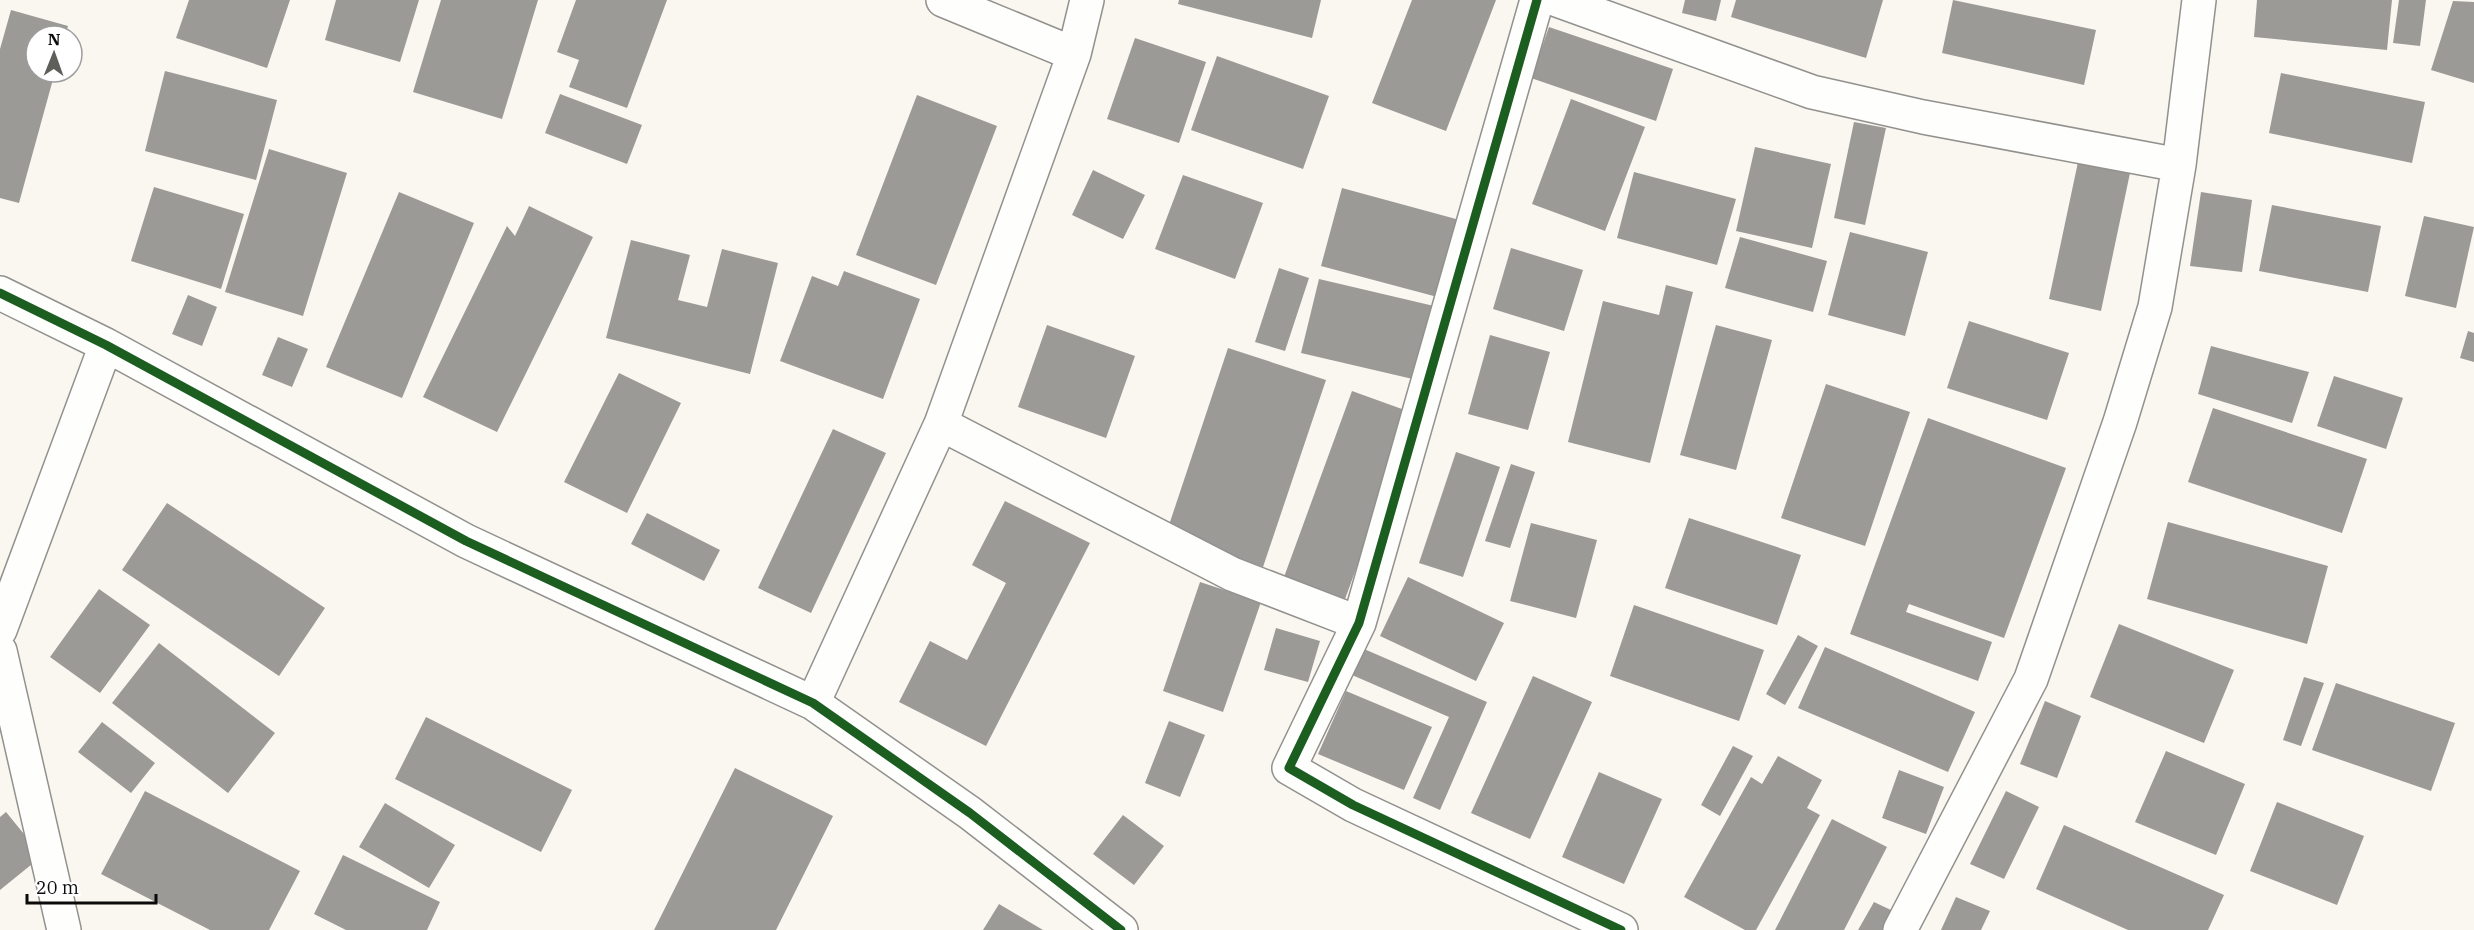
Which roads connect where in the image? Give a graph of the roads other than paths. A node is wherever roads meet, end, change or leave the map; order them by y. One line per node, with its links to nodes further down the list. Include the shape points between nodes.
1 (943, 0): 6 (street)
2 (1087, 0): 6 (street)
3 (1537, 0): 11 (street)
4 (1557, 0): 7 (street, via 1812,93)
5 (2199, 0): 7 (street)
6 (1074, 54): 10 (street)
7 (2179, 165): 18 (street, via 2156,307 2031,679)
8 (0, 292): 9 (street)
9 (106, 345): 12 (street); 14 (street, via 466,541)
10 (941, 424): 11 (street, via 1232,574); 14 (street)
11 (1359, 623): 17 (street, via 1289,768 1353,805)
12 (0, 630)
13 (0, 651): 15 (street)
14 (813, 703): 16 (street, via 970,813)
15 (64, 930)
16 (1121, 930)
17 (1622, 930)
18 (1900, 930)

